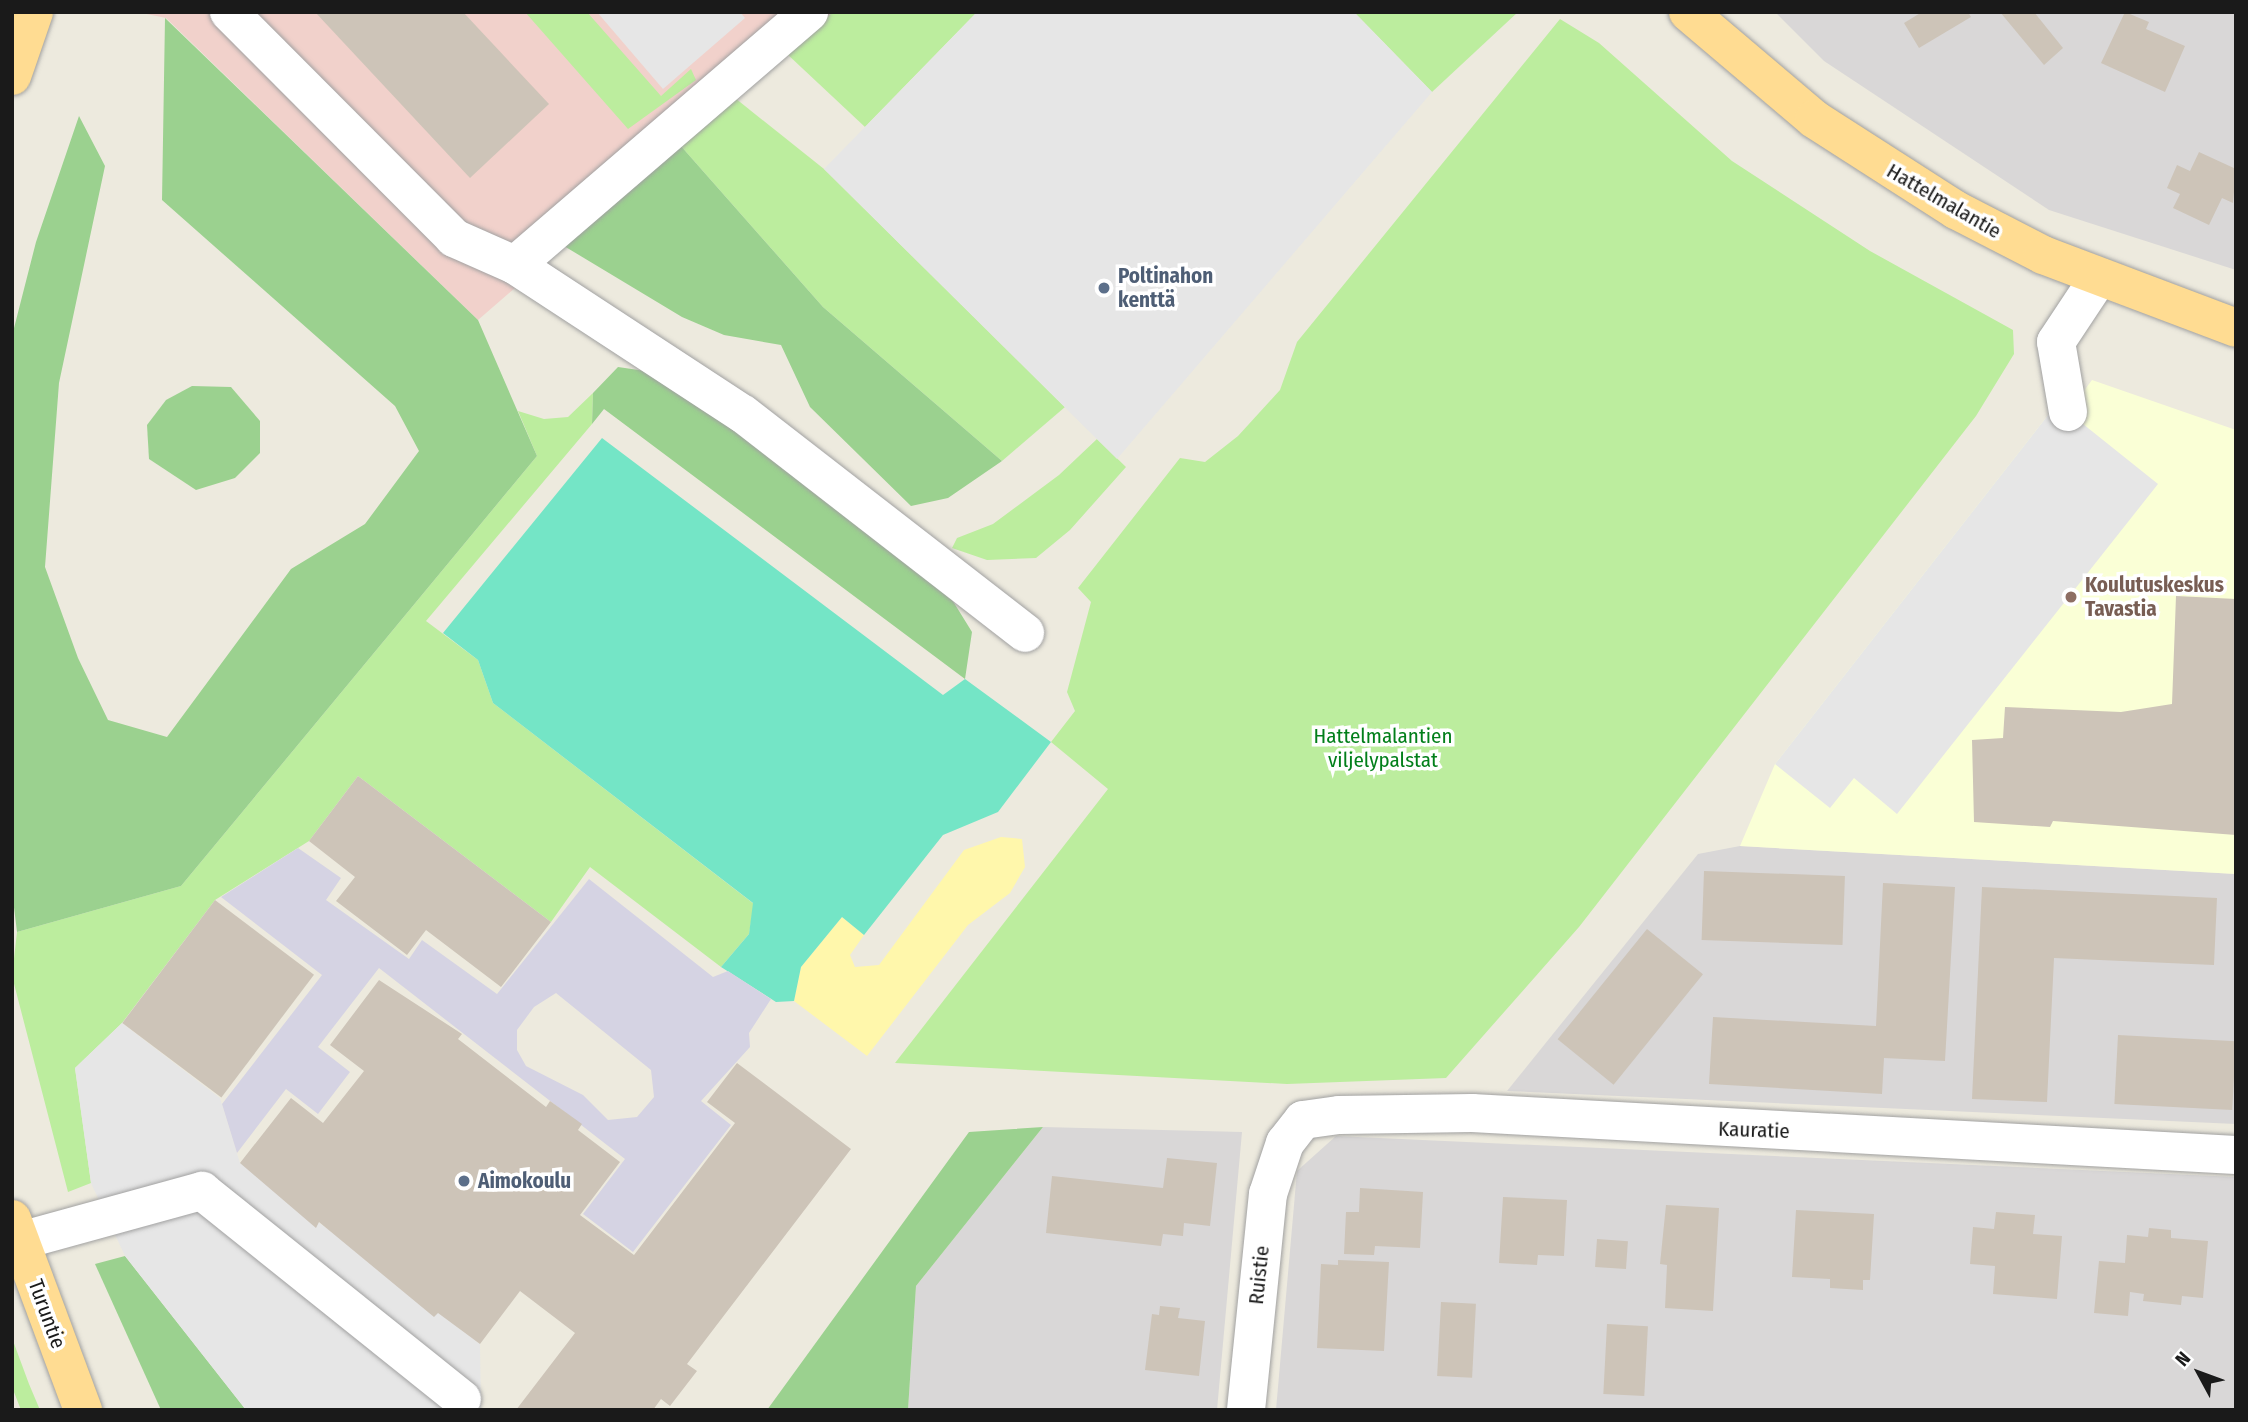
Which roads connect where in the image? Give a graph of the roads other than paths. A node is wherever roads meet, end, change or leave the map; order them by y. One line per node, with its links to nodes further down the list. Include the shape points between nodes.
1 (34, 12): 5 (main road)
2 (229, 12): 6 (street, via 454,238)
3 (809, 12): 6 (street)
4 (1688, 12): 7 (main road, Hattelmalantie, via 1848,144 1956,210)
5 (12, 76)
6 (515, 265): 10 (street, via 743,414)
7 (2099, 277): 8 (main road, Hattelmalantie); 9 (street, via 2056,342)
8 (2236, 328)
9 (2068, 412)
10 (1025, 633)
11 (1285, 1143): 12 (street, Kauratie, via 1303,1121 1339,1115 1472,1113); 16 (street, Ruistie, via 1268,1195)
12 (2236, 1155)
13 (16, 1230): 14 (street, via 202,1191); 15 (main road, Turuntie)
14 (462, 1399)
15 (83, 1410)
16 (1246, 1410)

